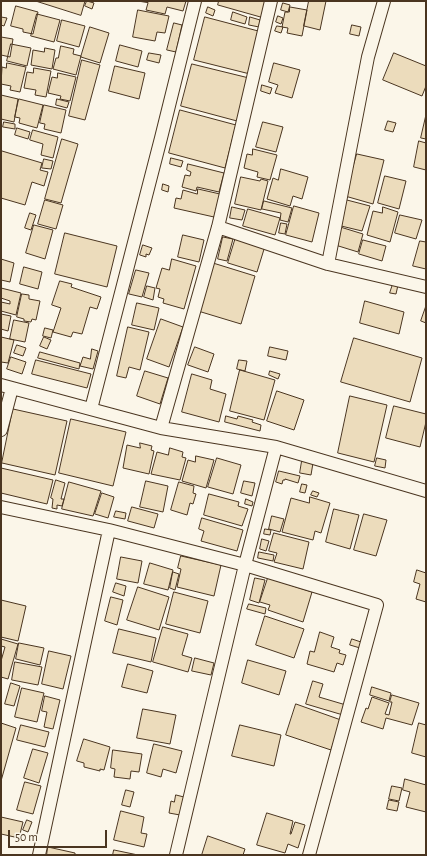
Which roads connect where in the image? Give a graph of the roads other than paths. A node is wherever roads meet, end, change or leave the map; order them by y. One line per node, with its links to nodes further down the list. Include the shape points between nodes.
1 (195, 1): 8 (street)
2 (271, 1): 4 (street)
3 (384, 1): 5 (street, via 368,57)
4 (218, 226): 5 (street); 9 (street)
5 (328, 264): 6 (street)
6 (426, 287)
7 (7, 386): 8 (street); 10 (street)
8 (91, 409): 9 (street)
9 (161, 428): 11 (street)
10 (1, 430)
11 (276, 447): 12 (street); 15 (street)
12 (426, 491)
13 (1, 507): 14 (street)
14 (109, 530): 15 (street); 16 (street)
15 (245, 565): 17 (street); 18 (street, via 377,605)
16 (39, 855)
17 (176, 855)
18 (309, 855)

